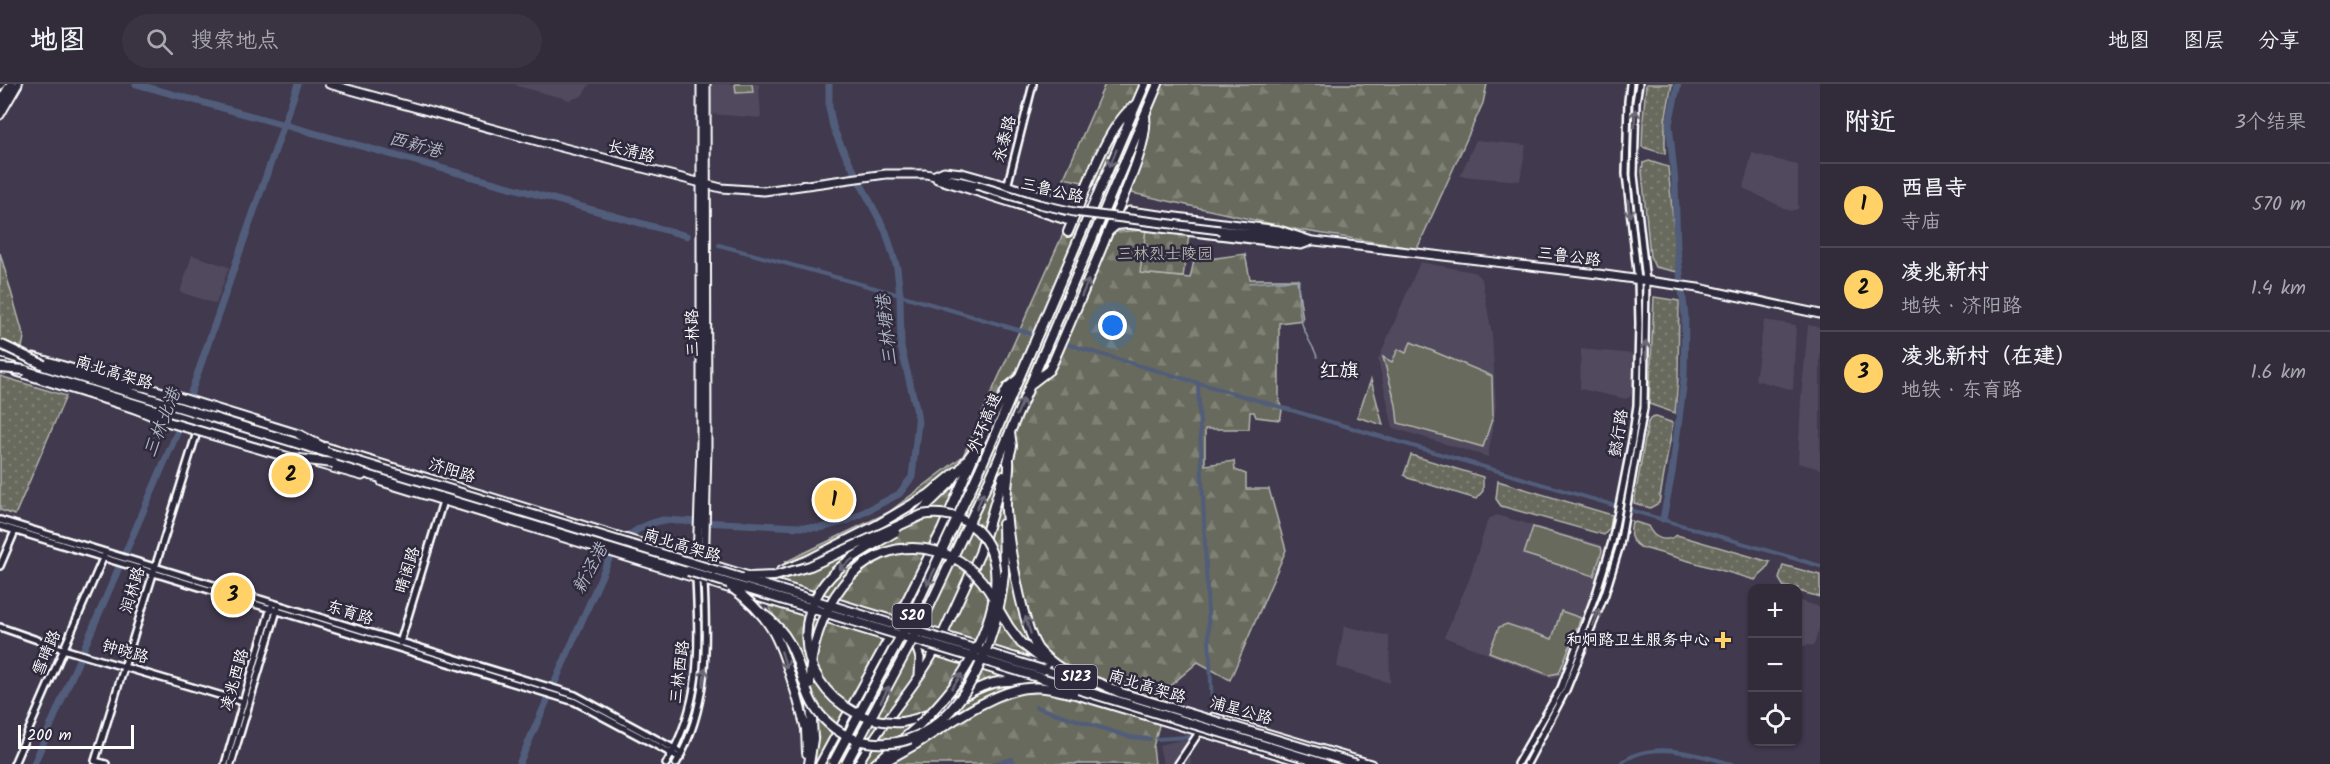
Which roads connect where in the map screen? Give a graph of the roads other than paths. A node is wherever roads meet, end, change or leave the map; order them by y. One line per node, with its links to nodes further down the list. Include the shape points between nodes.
1 (11, 84): 11 (highway)
2 (18, 84): 13 (main road)
3 (329, 84): 16 (main road, 长清路)
4 (701, 84): 16 (main road, 三林路)
5 (706, 84): 16 (main road, 三林路)
6 (1033, 84): 18 (street, 永泰路)
7 (1145, 84): 12 (highway, 外环高速 / S20)
8 (1158, 84): 14 (highway, 外环高速 / S20)
9 (1630, 84): 29 (street, 懿行路, one-way to 29, via 1626,174)
10 (1639, 84): 29 (street, 懿行路, one-way to 10, via 1634,175)
11 (0, 103)
12 (1136, 104): 20 (highway, via 1126,112 1109,140); 37 (highway, 外环高速 / S20, one-way to 37)
13 (0, 115)
14 (1145, 115): 19 (highway, via 1147,127); 39 (highway, 外环高速 / S20)
15 (932, 176): 16 (main road, 长清路, via 871,175 764,191); 17 (main road, 长清路); 18 (main road, 长清路, via 944,171 962,173); 21 (main road, 长清路)
16 (703, 185): 50 (main road, 三林路)
17 (976, 185): 28 (main road, 三鲁公路, bridge, via 1074,212)
18 (1007, 186): 21 (street, 永泰路); 22 (main road, 长清路)
19 (1123, 198): 23 (highway, via 1122,207); 27 (highway)
20 (1082, 199): 22 (highway); 26 (highway)
21 (1003, 200): 24 (main road, 长清路)
22 (1072, 204): 24 (main road, via 1072,213)
23 (1129, 211): 25 (main road, via 1123,217); 28 (main road, 三鲁公路, via 1279,230)
24 (1066, 220): 26 (main road)
25 (1127, 224): 27 (highway, via 1116,225); 28 (main road, 三鲁公路, via 1301,245)
26 (1068, 232)
27 (1108, 232): 39 (highway, one-way to 27, via 1049,370)
28 (1312, 241): 29 (main road, 三鲁公路)
29 (1642, 280): 30 (main road, 三鲁公路); 100 (street, 懿行路, via 1637,405 1616,525 1597,591 1561,688); 101 (street, 懿行路, one-way to 29, via 1566,690 1620,545 1644,408)
30 (1820, 314)
31 (0, 346): 34 (highway, bridge); 38 (main road, 济阳路)
32 (0, 353): 34 (highway, 南北高架路, bridge)
33 (0, 363): 36 (highway, 南北高架路, bridge)
34 (44, 365): 45 (highway, 南北高架路, bridge)
35 (0, 368): 36 (highway, bridge); 40 (main road)
36 (25, 370): 45 (highway, 南北高架路, bridge)
37 (1019, 378): 44 (highway, via 1008,387); 82 (highway, 外环高速 / S20, one-way to 82, bridge, via 917,606)
38 (113, 381): 45 (highway, bridge, via 145,387 300,435); 55 (main road, 济阳路, bridge)
39 (1031, 384): 43 (highway, 外环高速 / S20, one-way to 39)
40 (134, 408): 41 (highway)
41 (170, 421): 42 (main road, 济阳路, bridge); 45 (highway, bridge, via 291,458)
42 (195, 428): 49 (main road, 济阳路); 57 (street, 润林路)
43 (1010, 431): 46 (highway, via 1012,446); 91 (highway, 外环高速 / S20, one-way to 43, bridge, via 923,620)
44 (978, 446): 47 (highway); 64 (highway)
45 (334, 459): 58 (highway, 南北高架路, bridge); 61 (highway, 南北高架路, bridge)
46 (1008, 460): 48 (highway); 66 (highway, via 980,554)
47 (957, 471): 59 (highway, bridge, via 902,511 808,560); 75 (highway, one-way to 75, bridge, via 928,506 839,568 824,585 813,603 807,631 808,652 815,672 841,705 860,716 894,722 927,715 976,688 996,682 1024,681)
48 (1006, 496): 63 (highway, bridge, via 1002,504 1002,596 994,630 966,690 949,711 917,735 878,743 859,740 828,723 808,697 790,644); 73 (highway, one-way to 48, via 1042,654 1033,638 1010,542)
49 (443, 501): 60 (main road, 济阳路); 68 (street, 晴阁路)
50 (703, 504): 55 (main road, 三林路, via 706,533); 55 (main road, 三林路, via 698,530)
51 (0, 520): 54 (street, 东育路)
52 (0, 526): 53 (street, 东育路)
53 (15, 531): 54 (street, 东育路); 56 (street)
54 (106, 556): 57 (street, 东育路); 70 (street, 雪晴路)
55 (701, 561): 60 (main road, 三林路); 64 (main road, 济阳路)
56 (0, 566)
57 (153, 570): 62 (street, 东育路); 72 (street, 润林路)
58 (734, 576): 59 (highway, bridge); 76 (highway, 南北高架路, bridge)
59 (756, 577): 93 (highway, one-way to 59, bridge, via 948,694 979,642 996,586 995,564 987,543 974,527 950,515 922,515 810,566)
60 (700, 579): 67 (main road, 济阳路); 80 (street, 三林西路, via 696,678 681,740); 81 (street, 三林西路, one-way to 60, via 704,681 706,638)
61 (725, 582): 63 (highway, bridge); 77 (highway, 南北高架路, bridge)
62 (275, 607): 68 (street, 东育路); 78 (street, 凌兆西路); 86 (street, 凌兆西路)
63 (762, 613): 89 (highway, one-way to 89, bridge, via 778,641 797,696 806,729)
64 (901, 621): 66 (main road, 浦星公路 / S123); 67 (main road); 69 (main road)
65 (0, 627): 70 (street, 钟晓路)
66 (942, 634): 71 (main road); 99 (main road, 浦星公路 / S123)
67 (889, 638): 69 (main road, 浦星公路 / S123); 90 (main road)
68 (399, 645): 80 (street, 东育路, via 565,695)
69 (917, 646): 71 (main road, 浦星公路 / S123); 74 (main road)
70 (66, 650): 72 (street, 钟晓路); 83 (street, 雪晴路)
71 (935, 652): 74 (main road); 79 (main road, 浦星公路 / S123)
72 (124, 665): 78 (street, 钟晓路); 84 (street, 润林路, via 95,761)
73 (1063, 670): 76 (highway, bridge); 89 (highway, bridge, via 1041,660 1021,643 1003,619 986,585 970,569 946,554 926,549 892,551 854,572 825,612 810,666 813,735)
74 (919, 678): 92 (main road, via 876,733)
75 (1056, 690): 77 (highway, bridge); 94 (highway, bridge, via 1029,687 1004,694)
76 (1120, 693): 98 (highway, 南北高架路, bridge)
77 (1107, 699): 97 (highway, 南北高架路, bridge)
78 (243, 702): 85 (street, 凌兆西路)
79 (1200, 731): 95 (street); 96 (main road, 浦星公路 / S123)
80 (674, 752): 81 (street, 东育路); 87 (street, 三林西路)
81 (681, 756): 88 (street, 三林西路)
82 (833, 762)
83 (14, 764)
84 (106, 764)
85 (225, 764)
86 (231, 764)
87 (666, 764)
88 (676, 764)
89 (808, 764)
90 (820, 764)
91 (846, 764)
92 (858, 764)
93 (875, 764)
94 (880, 764)
95 (1178, 764)
96 (1309, 764)
97 (1325, 764)
98 (1357, 764)
99 (1371, 764)
100 (1517, 764)
101 (1527, 764)

